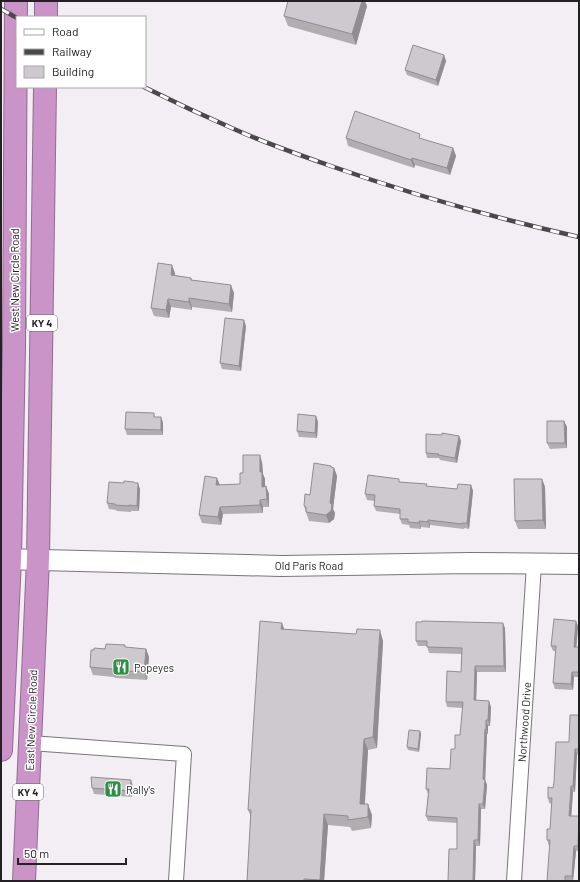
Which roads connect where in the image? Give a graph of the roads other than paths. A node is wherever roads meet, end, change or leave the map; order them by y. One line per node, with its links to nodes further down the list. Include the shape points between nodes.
1 (16, 1): 5 (highway, West New Circle Road / KY 4, via 14,338)
2 (46, 1): 3 (highway)
3 (46, 16)
4 (45, 88): 6 (highway, KY 4)
5 (5, 559): 6 (street, Old Paris Road); 10 (highway, KY 4)
6 (38, 560): 7 (street, Old Paris Road, via 281,566); 9 (highway, East New Circle Road / KY 4)
7 (534, 564): 8 (street, Old Paris Road); 13 (street, Northwood Drive)
8 (579, 564)
9 (30, 742): 11 (highway, East New Circle Road / KY 4); 12 (street, via 184,754)
10 (1, 750)
11 (24, 881)
12 (176, 881)
13 (514, 881)

